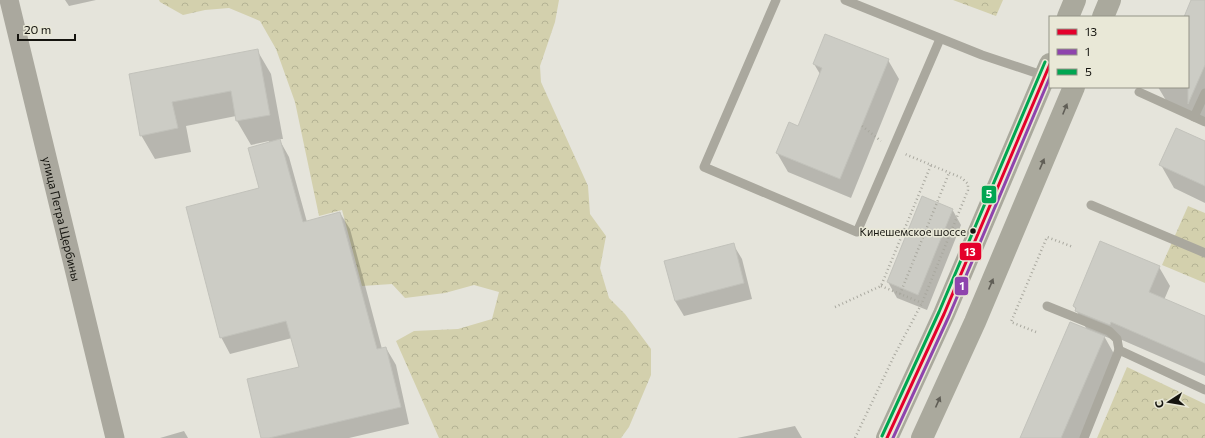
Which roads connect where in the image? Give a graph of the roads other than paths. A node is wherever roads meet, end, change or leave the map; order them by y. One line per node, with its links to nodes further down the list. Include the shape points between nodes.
1 (9, 0): 20 (street, улица Петра Щербины)
2 (776, 0): 8 (lane, via 704,167 857,232)
3 (845, 0): 8 (lane)
4 (1075, 0): 6 (main road)
5 (1110, 0): 7 (main road)
6 (1068, 16)
7 (1103, 16)
8 (940, 38): 9 (lane, via 982,56)
9 (1048, 70): 21 (main road, via 944,314)
10 (1074, 88): 22 (main road, one-way to 10, via 975,322)
11 (1139, 92): 13 (lane)
12 (1205, 92): 13 (lane)
13 (1194, 117): 14 (lane)
14 (1205, 122)
15 (1091, 205): 16 (lane)
16 (1205, 253)
17 (1047, 306): 18 (lane, via 1109,331 1117,339)
18 (1119, 350): 19 (lane); 23 (lane)
19 (1205, 390)
20 (115, 438)
21 (887, 438)
22 (922, 438)
23 (1084, 438)

